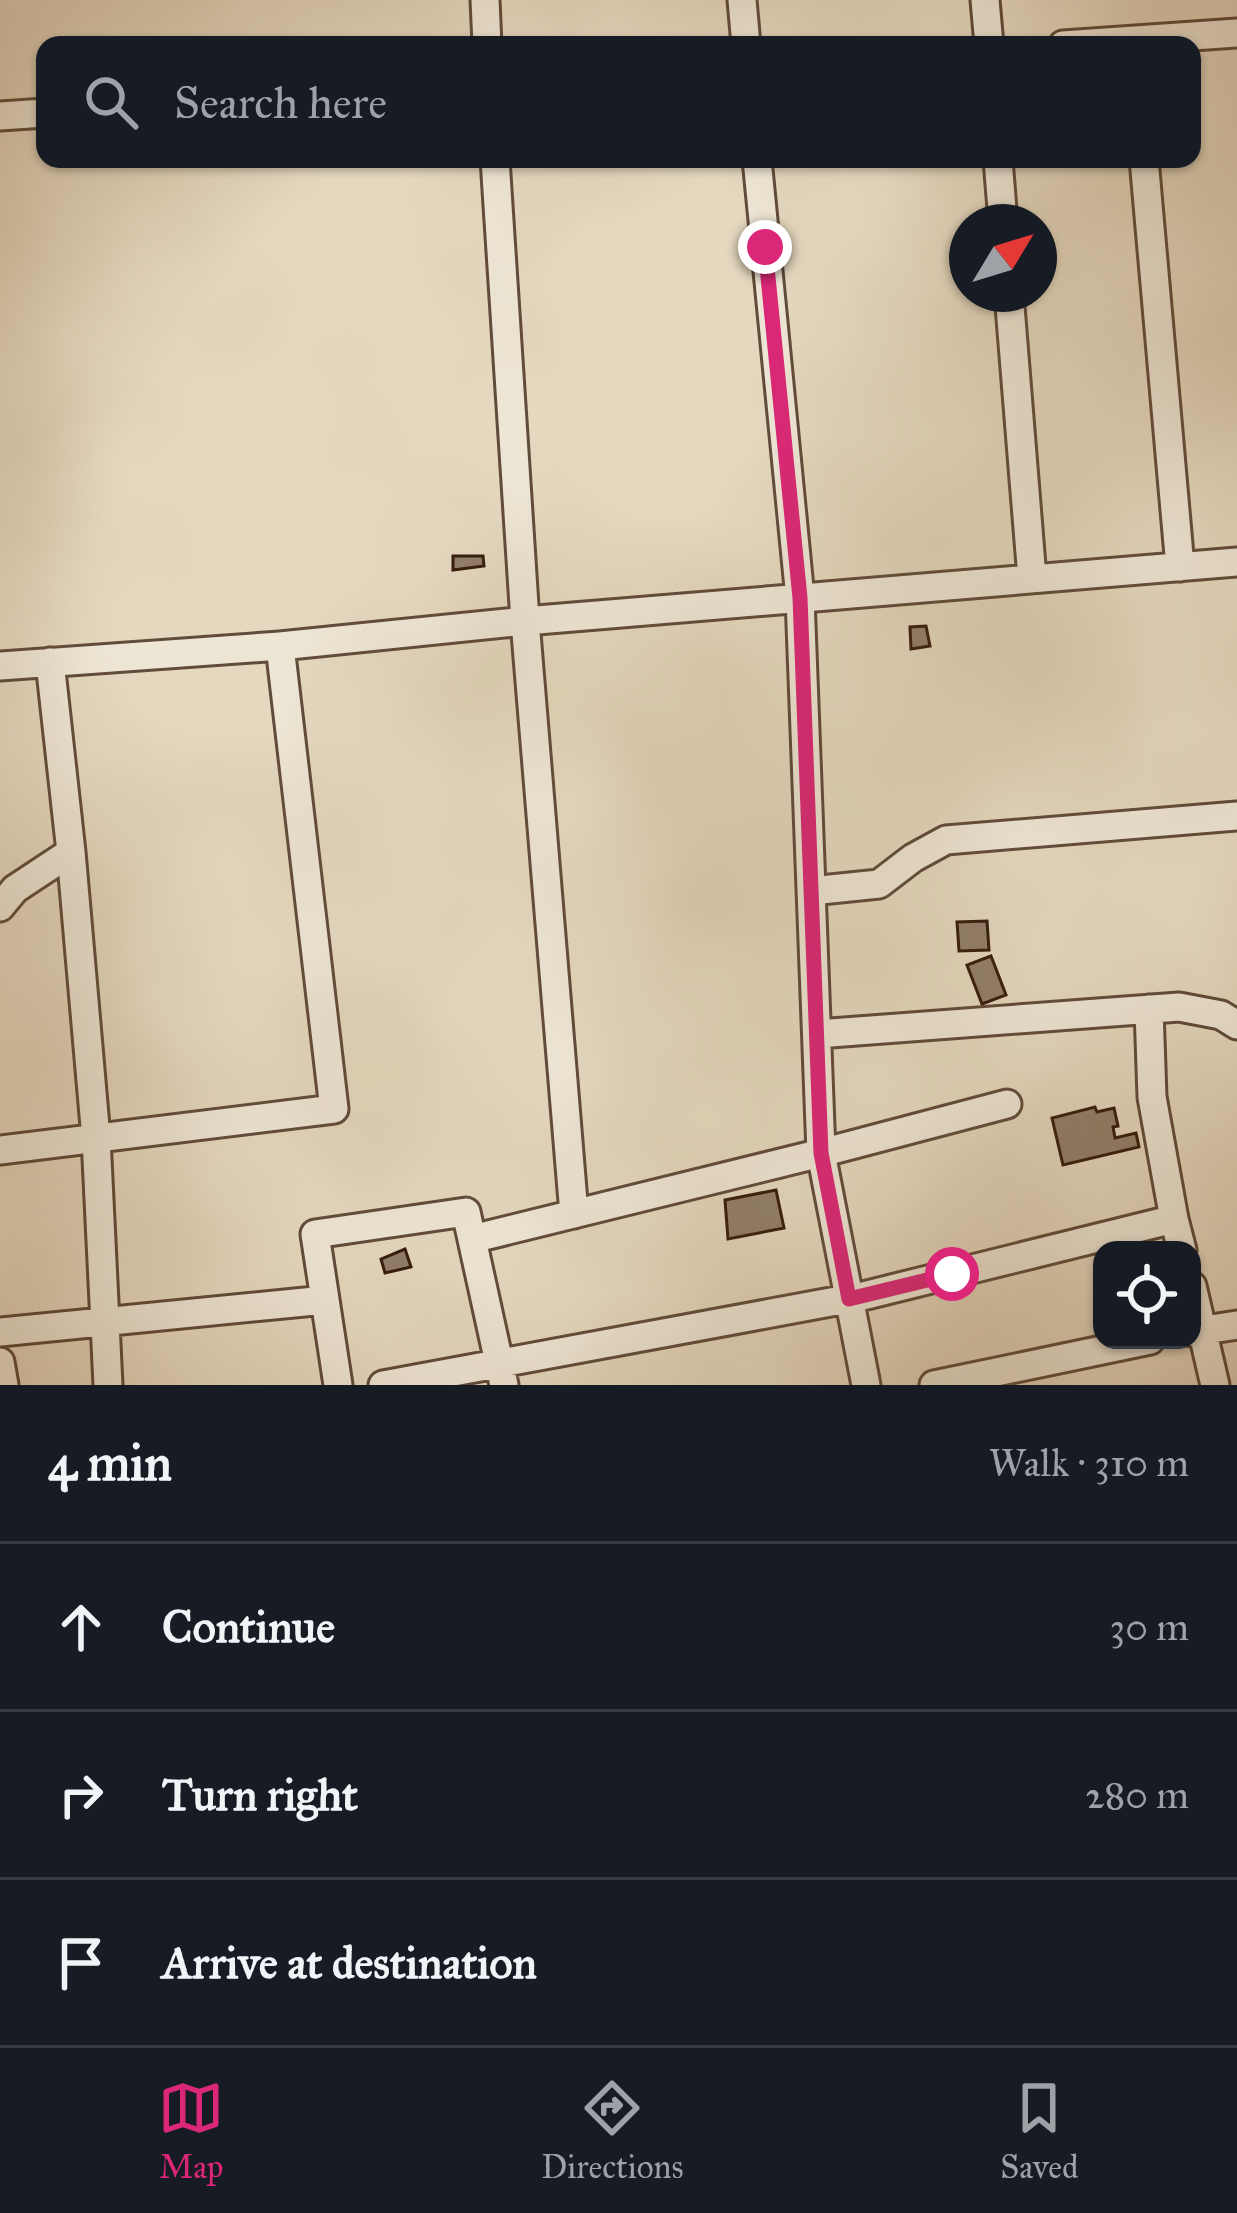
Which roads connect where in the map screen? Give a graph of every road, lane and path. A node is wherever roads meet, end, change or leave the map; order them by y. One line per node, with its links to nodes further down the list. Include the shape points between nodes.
1 (484, 0): 5 (street)
2 (742, 0): 6 (street)
3 (985, 0): 7 (street)
4 (1237, 33): 8 (street)
5 (487, 36)
6 (745, 36)
7 (987, 36)
8 (1201, 36)
9 (36, 113): 10 (street)
10 (0, 116)
11 (496, 168): 21 (street)
12 (758, 168): 20 (street)
13 (999, 168): 15 (street)
14 (1145, 168): 18 (street)
15 (1002, 204)
16 (1010, 312): 19 (street)
17 (1237, 562): 18 (street)
18 (1180, 567): 19 (street)
19 (1032, 578): 20 (street)
20 (800, 598): 21 (street); 27 (street)
21 (525, 621): 22 (street); 36 (street)
22 (280, 646): 23 (street); 33 (street, via 334,1109)
23 (50, 662): 24 (street); 26 (street)
24 (0, 666)
25 (1237, 816): 27 (street, via 946,840 879,884)
26 (71, 852): 28 (street); 33 (street)
27 (811, 891): 31 (street)
28 (0, 907)
29 (1150, 1010): 30 (street, via 1179,1007); 31 (street); 37 (street, via 1152,1097)
30 (1237, 1024)
31 (817, 1034): 35 (street)
32 (1006, 1104): 35 (street)
33 (96, 1138): 34 (street); 42 (street)
34 (0, 1150)
35 (821, 1153): 36 (street); 40 (street)
36 (574, 1214): 38 (street)
37 (1174, 1219): 39 (street); 40 (street)
38 (472, 1239): 41 (street, via 466,1212 315,1234); 49 (street)
39 (1180, 1241)
40 (849, 1299): 49 (street); 54 (street)
41 (325, 1300): 42 (street); 52 (street)
42 (104, 1323): 45 (street); 51 (street)
43 (1237, 1325): 44 (street)
44 (1201, 1331)
45 (0, 1332)
46 (1201, 1341): 56 (street)
47 (1107, 1349): 55 (street)
48 (0, 1362): 50 (street)
49 (501, 1374): 53 (street)
50 (4, 1385)
51 (108, 1385)
52 (338, 1385)
53 (383, 1385)
54 (866, 1385)
55 (934, 1385)
56 (1215, 1385)

